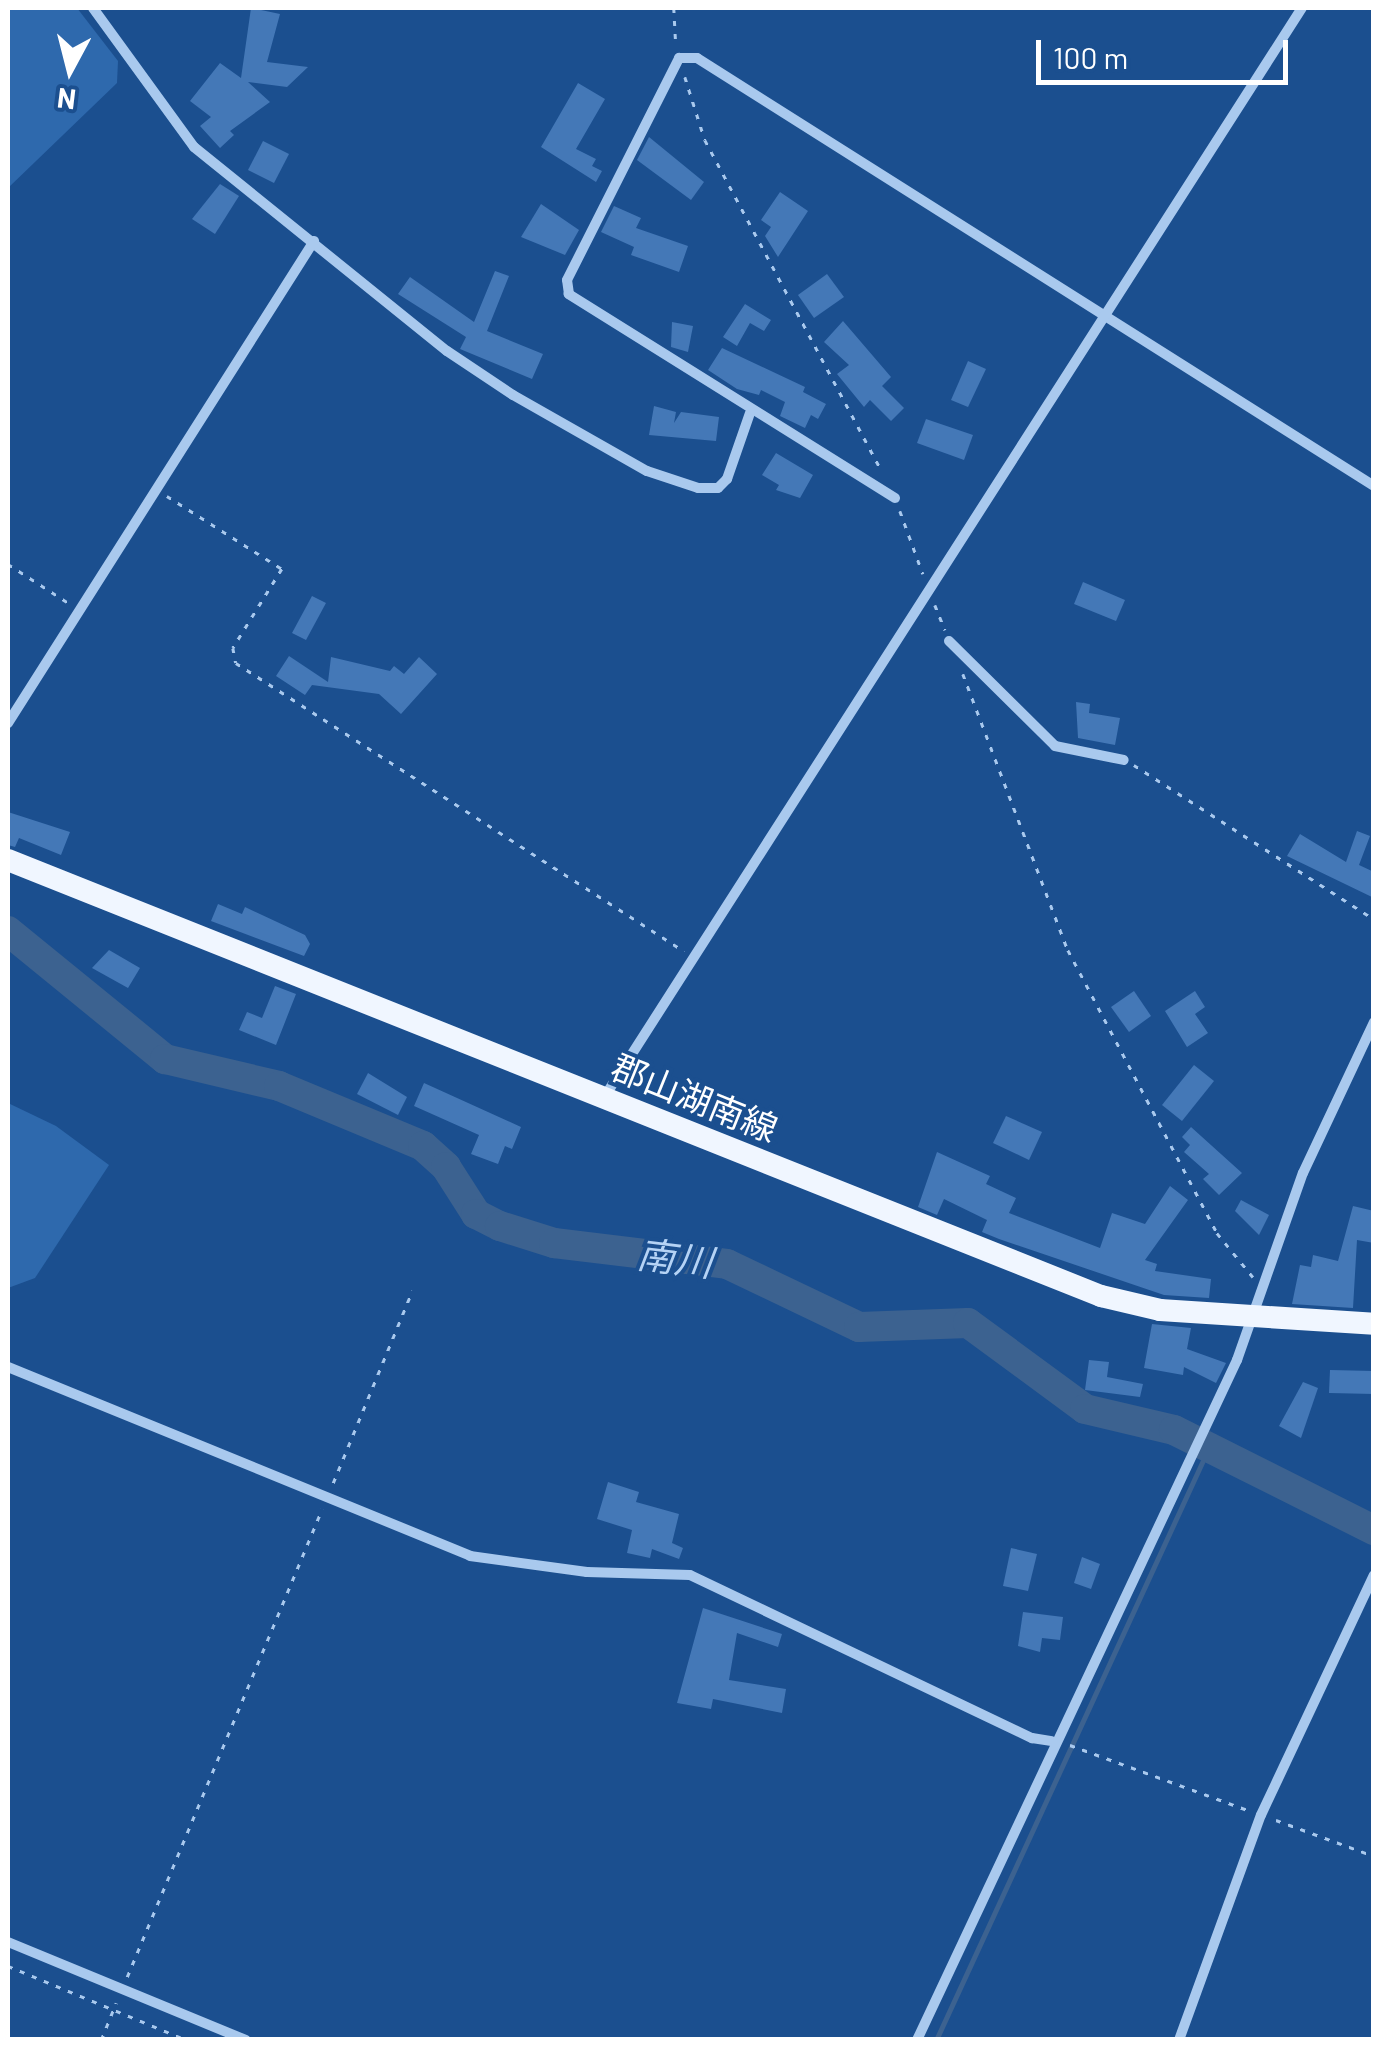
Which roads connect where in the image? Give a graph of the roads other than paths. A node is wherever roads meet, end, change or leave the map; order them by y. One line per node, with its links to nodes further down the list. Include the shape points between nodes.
1 (93, 8): 3 (street, via 194,147)
2 (1302, 8): 4 (street)
3 (314, 241): 5 (street, via 447,351 663,478 718,488); 9 (street)
4 (1105, 312): 5 (street, via 697,58 679,58 567,286 580,307); 6 (street); 13 (street)
5 (750, 413): 7 (street)
6 (1374, 486)
7 (895, 498)
8 (949, 641): 10 (street, via 1055,746)
9 (8, 724)
10 (1124, 760)
11 (8, 860): 13 (main road, 郡山湖南線)
12 (1374, 1022): 14 (street, via 1303,1173)
13 (604, 1097): 14 (main road, 郡山湖南線, via 1101,1296)
14 (1247, 1318): 15 (main road, 郡山湖南線); 18 (street, via 1236,1360)
15 (1374, 1324)
16 (8, 1368): 18 (street, via 470,1556 587,1572 690,1575 1032,1738)
17 (1374, 1576): 22 (street, via 1261,1815)
18 (1052, 1741): 21 (street)
19 (8, 1942): 20 (street)
20 (246, 2040)
21 (917, 2040)
22 (1179, 2040)

